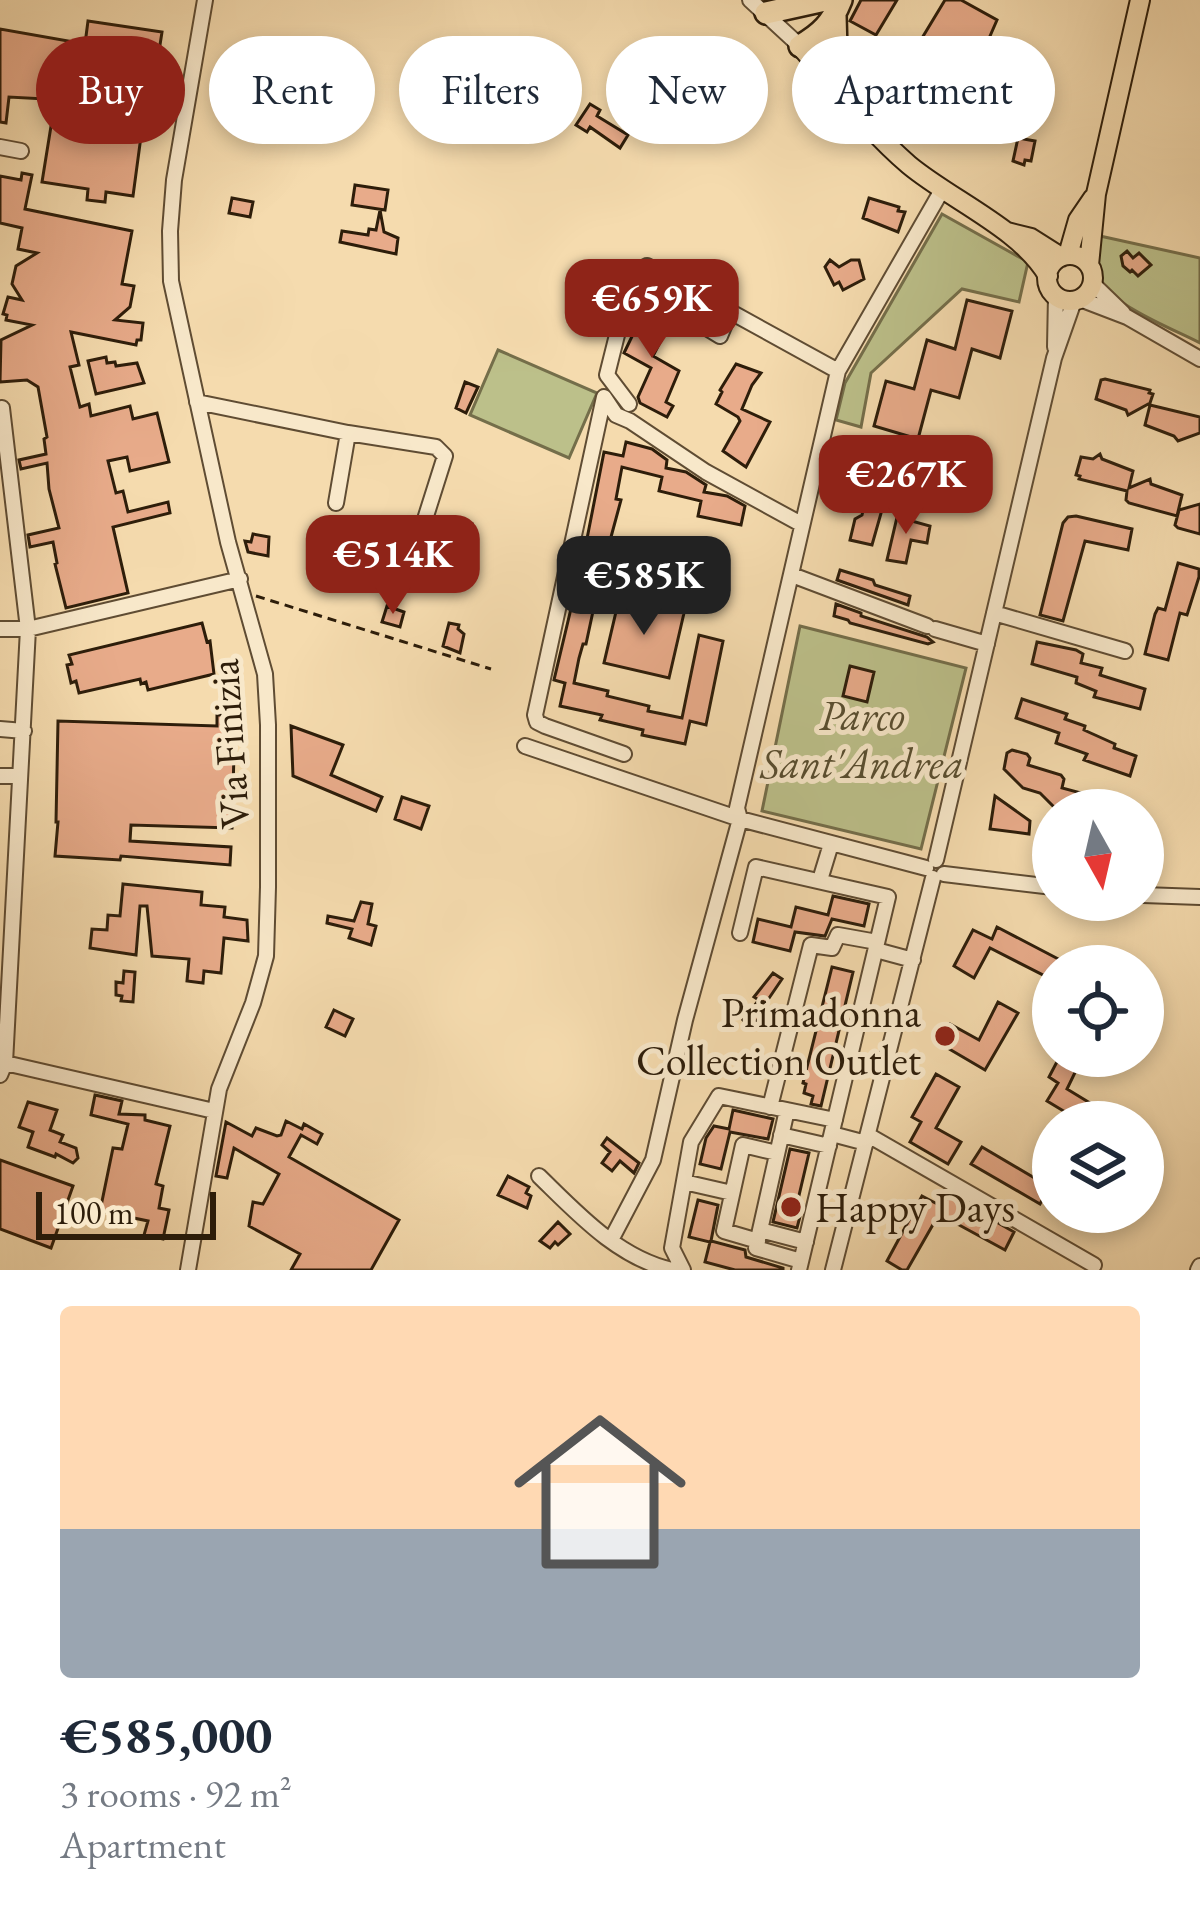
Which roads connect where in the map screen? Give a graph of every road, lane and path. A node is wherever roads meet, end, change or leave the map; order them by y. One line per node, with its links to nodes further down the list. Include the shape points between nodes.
1 (206, 0): 27 (street, Via Finizia, via 170,231 171,281)
2 (1140, 0): 12 (main road)
3 (832, 4): 4 (highway); 5 (highway); 6 (highway)
4 (758, 7): 7 (street)
5 (808, 36)
6 (833, 36)
7 (792, 39)
8 (886, 144): 11 (main road)
9 (0, 147): 10 (street)
10 (21, 151)
11 (942, 190): 14 (main road); 26 (street)
12 (1096, 194): 13 (main road); 19 (main road)
13 (1078, 220): 15 (main road); 16 (main road)
14 (1003, 231): 15 (main road); 18 (main road)
15 (1031, 238): 16 (main road)
16 (1064, 256): 18 (main road); 19 (main road, via 1080,257)
17 (647, 266): 21 (street)
18 (1048, 276): 19 (main road, via 1051,290)
19 (1078, 289): 20 (street); 22 (street); 23 (street); 24 (street)
20 (1107, 311): 22 (street); 23 (street)
21 (730, 312): 26 (street); 28 (street, via 720,336 643,290 628,291 607,375)
22 (1126, 317): 25 (street)
23 (1067, 325): 24 (street)
24 (1054, 358): 36 (street)
25 (1200, 359)
26 (838, 371): 32 (street)
27 (197, 402): 30 (street); 35 (street, Via Finizia)
28 (628, 404)
29 (2, 408): 38 (street)
30 (348, 433): 31 (street); 33 (street, via 443,451)
31 (336, 503)
32 (801, 524): 34 (street); 45 (street, via 616,415 604,397 535,715 544,726)
33 (414, 554)
34 (791, 574): 39 (street); 48 (street)
35 (242, 586): 38 (street); 41 (path); 61 (street, Via Finizia, via 265,674 266,956)
36 (994, 613): 39 (street); 40 (street)
37 (0, 629): 38 (street)
38 (28, 629): 43 (street)
39 (987, 644): 50 (street)
40 (1125, 651)
41 (491, 669)
42 (0, 729): 43 (street)
43 (24, 730): 47 (street)
44 (526, 746): 48 (street)
45 (624, 754)
46 (0, 776): 47 (street)
47 (20, 776): 58 (street)
48 (740, 819): 49 (street); 70 (street, via 653,1160)
49 (831, 844): 50 (street); 51 (street)
50 (935, 870): 52 (street); 57 (street)
51 (820, 880): 55 (street, via 755,867); 56 (street, via 888,897)
52 (1032, 884)
53 (1164, 896): 54 (street)
54 (1200, 897)
55 (740, 933)
56 (876, 946): 57 (street); 59 (street, via 838,934 832,948 811,945); 62 (street)
57 (913, 960): 64 (street)
58 (3, 1069): 61 (street)
59 (770, 1107): 60 (street); 67 (street, via 719,1096 691,1142)
60 (787, 1110): 62 (street); 63 (street)
61 (214, 1111): 74 (street, Via Finizia)
62 (832, 1133): 63 (street); 64 (street); 71 (street)
63 (781, 1135): 65 (street)
64 (867, 1139): 72 (street); 73 (street)
65 (777, 1153): 68 (street, via 743,1145); 69 (street)
66 (539, 1176): 70 (street)
67 (684, 1182): 68 (street); 76 (street, via 672,1248)
68 (732, 1193): 69 (street, via 724,1231)
69 (759, 1235): 71 (street)
70 (611, 1240): 75 (street)
71 (802, 1256): 72 (street)
72 (834, 1265)
73 (1094, 1265)
74 (188, 1270)
75 (672, 1270)
76 (683, 1270)

